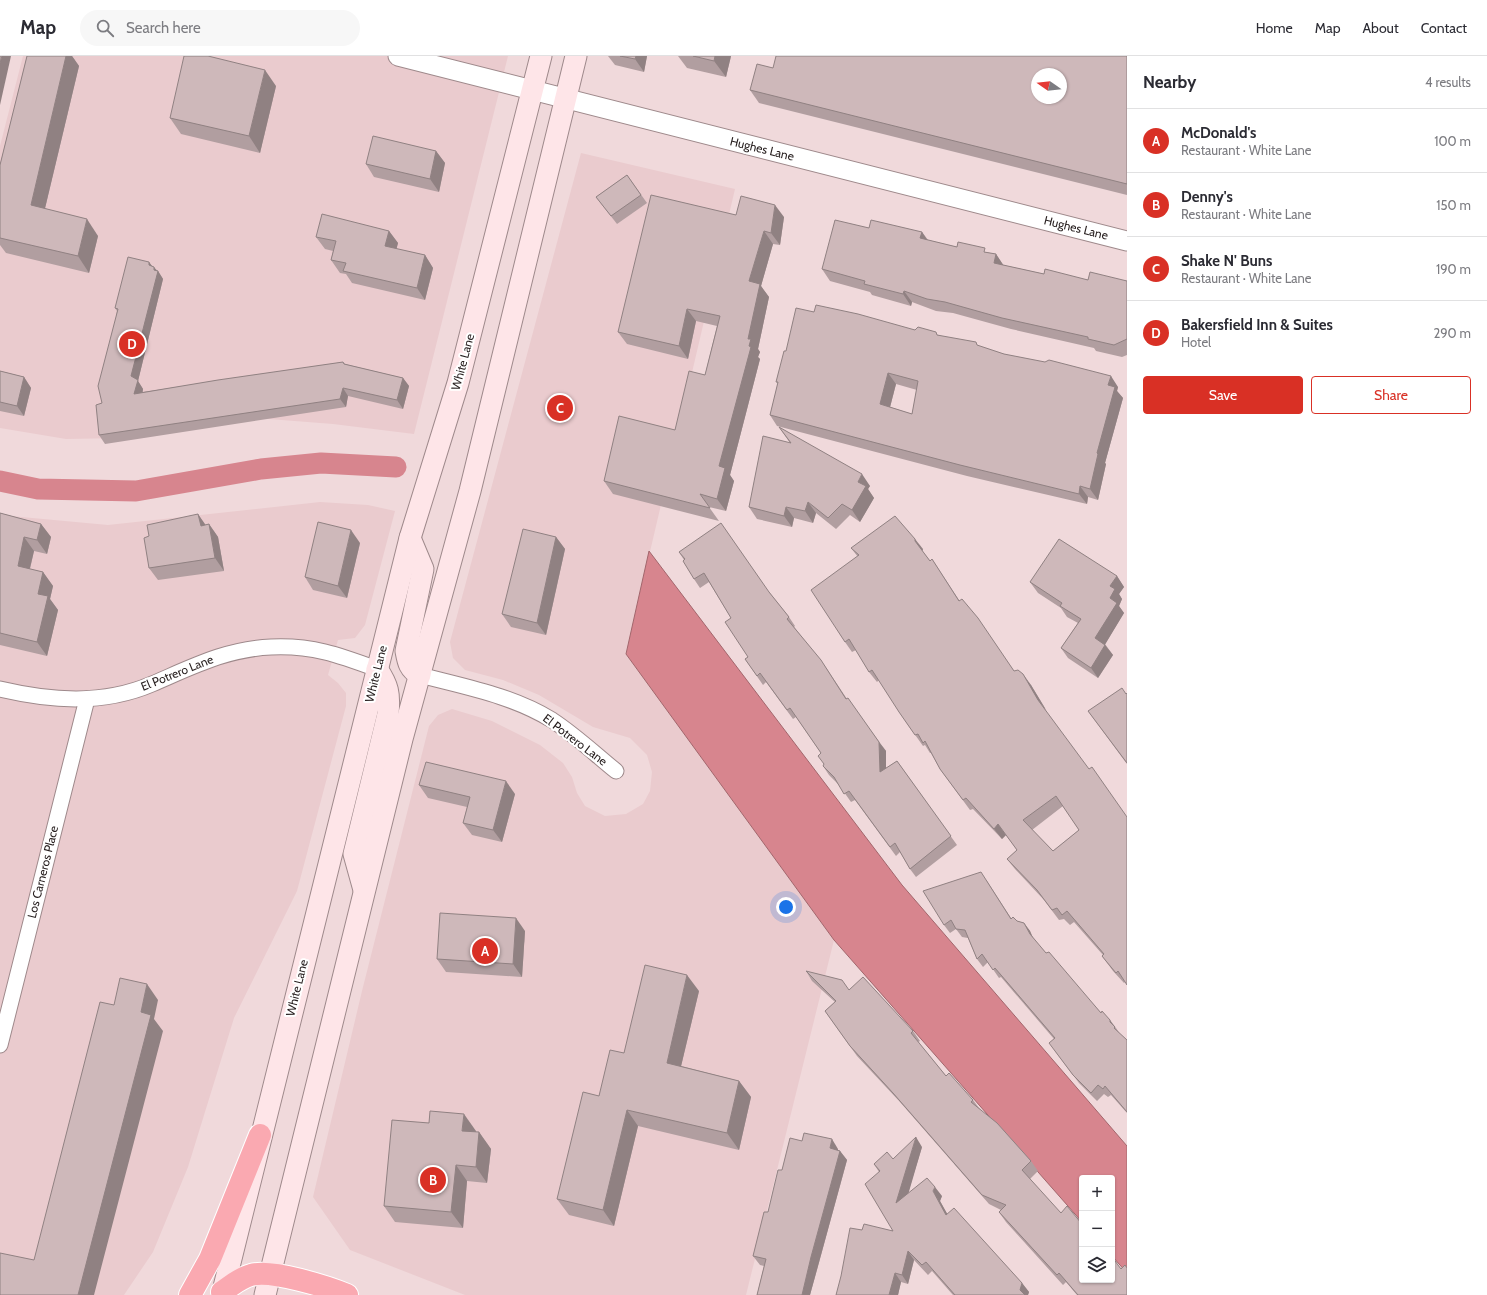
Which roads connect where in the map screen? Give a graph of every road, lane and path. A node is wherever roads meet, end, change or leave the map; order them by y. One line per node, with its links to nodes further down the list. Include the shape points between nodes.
1 (398, 56): 4 (street, Hughes Lane)
2 (541, 56): 4 (main road, White Lane)
3 (576, 56): 5 (main road)
4 (532, 90): 5 (street, Hughes Lane); 7 (main road, White Lane, via 458,383)
5 (565, 99): 6 (street, Hughes Lane); 9 (main road, via 471,487)
6 (1127, 241)
7 (410, 538): 8 (main road, White Lane); 9 (main road, via 423,569 406,651 408,663 413,671)
8 (377, 669): 11 (street, El Potrero Lane, via 336,653 306,648 270,647 211,658 151,685 121,694); 13 (main road, via 385,681 390,697 354,854); 15 (main road, White Lane)
9 (420, 675): 12 (street, El Potrero Lane, via 498,695 530,709 561,726); 13 (main road)
10 (0, 689): 11 (street, El Potrero Lane, via 33,697)
11 (87, 699): 14 (street, Los Carneros Place)
12 (616, 771)
13 (364, 890): 16 (main road)
14 (0, 1045)
15 (260, 1134): 17 (main road, White Lane); 18 (highway, via 210,1259)
16 (271, 1274): 17 (highway, via 253,1274 237,1280); 19 (main road); 20 (highway)
17 (222, 1293)
18 (190, 1295)
19 (265, 1295)
20 (347, 1295)

